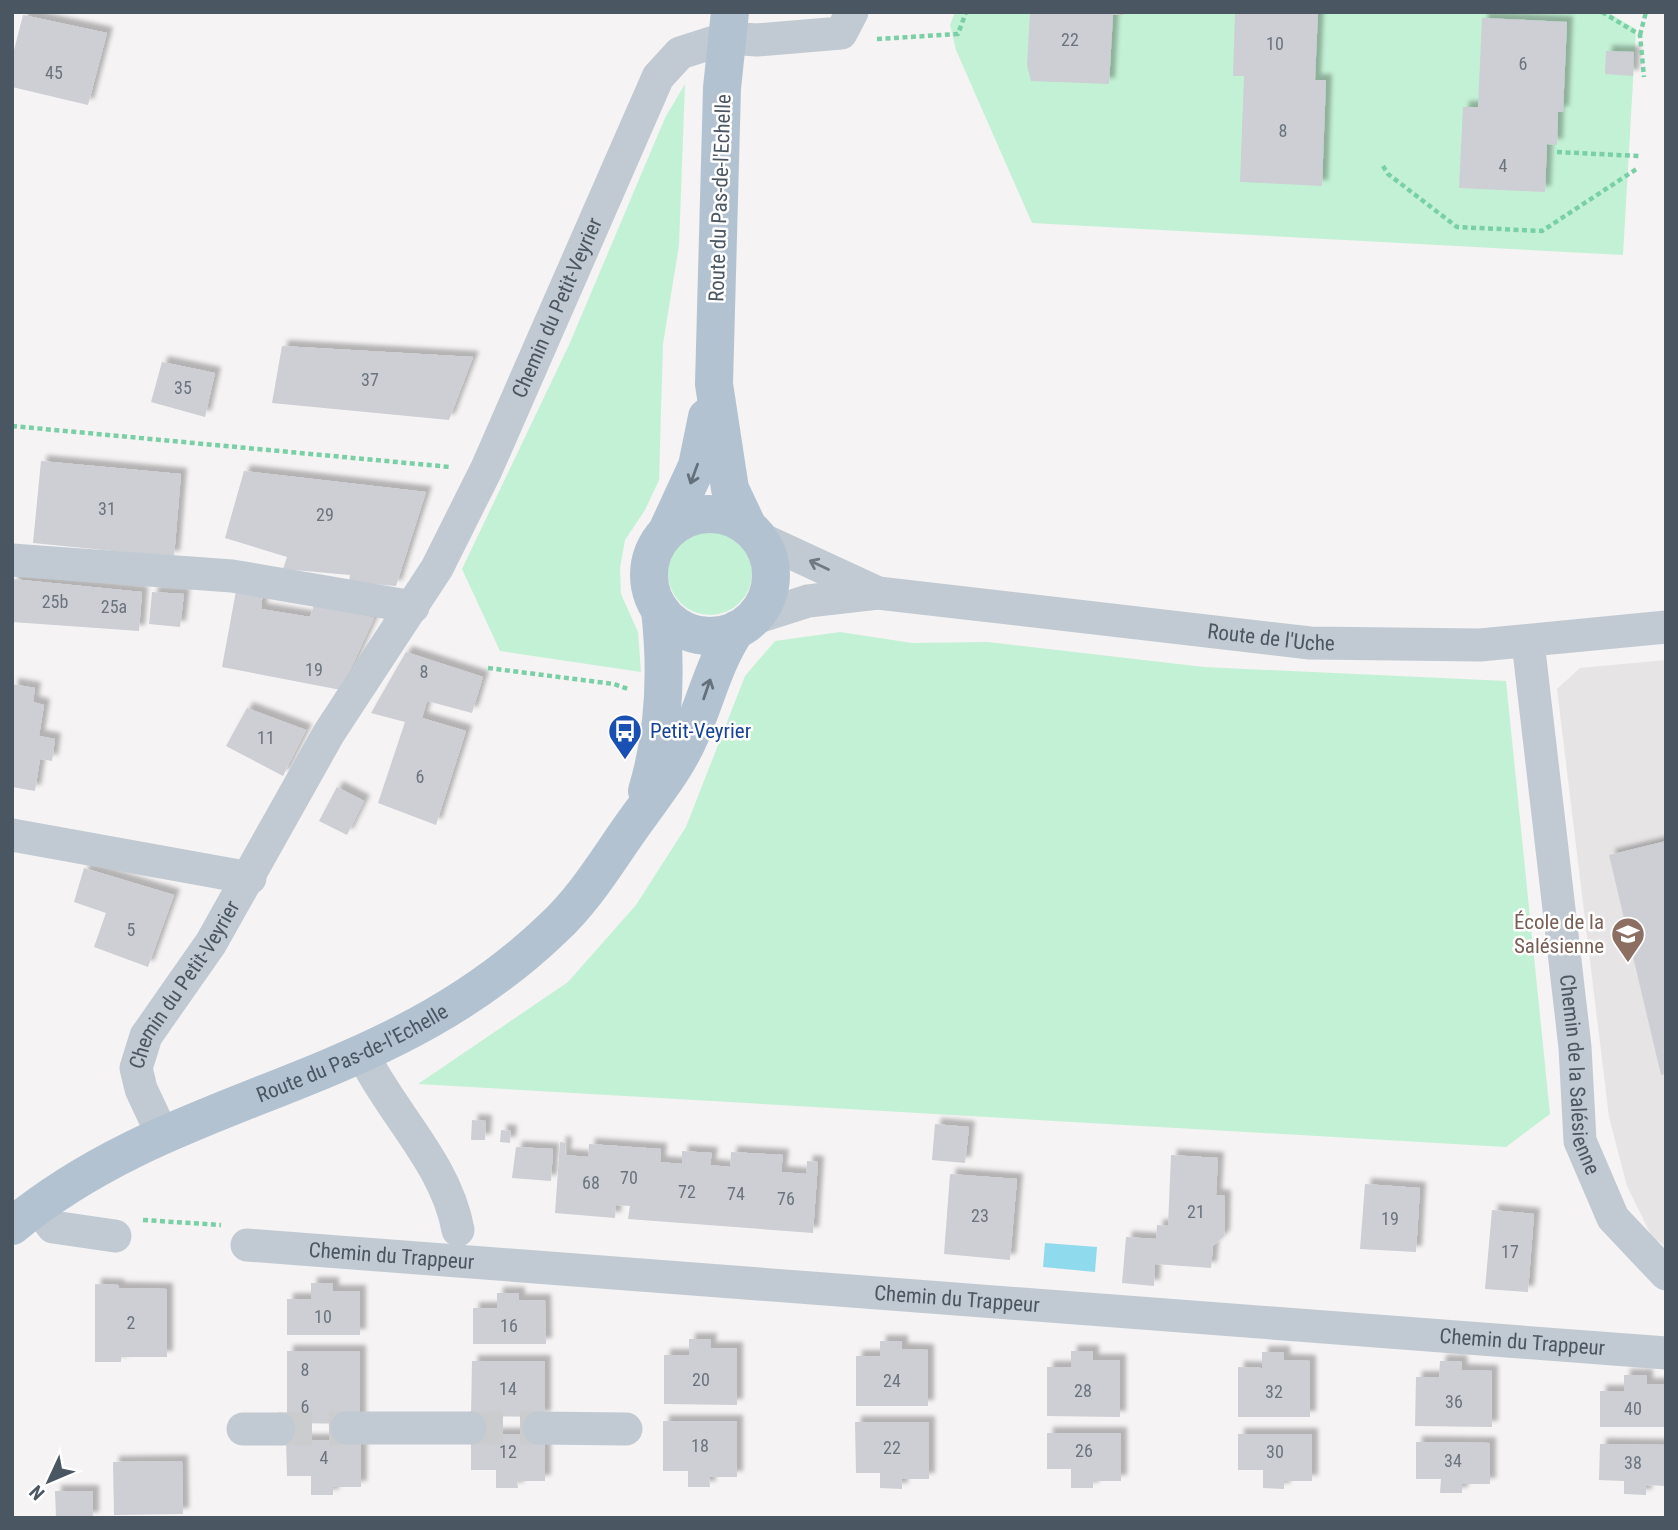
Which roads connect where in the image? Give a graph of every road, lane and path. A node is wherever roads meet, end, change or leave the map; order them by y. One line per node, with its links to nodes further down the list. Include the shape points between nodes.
1 (852, 12): 5 (street, via 841,33 757,40)
2 (966, 12): 7 (path, via 958,34)
3 (1602, 12): 6 (path)
4 (1646, 12): 6 (path)
5 (728, 25): 13 (main road, Route du Pas-de-l'Echelle, via 722,88); 15 (street, Chemin du Petit-Veyrier, via 680,53 658,77)
6 (1640, 35): 8 (path)
7 (884, 39)
8 (1644, 77)
9 (1557, 152): 10 (path)
10 (1639, 156)
11 (1383, 166): 12 (path, via 1457,227 1542,231)
12 (1638, 168)
13 (714, 384): 16 (main road, Route du Pas-de-l'Echelle, one-way to 16, via 697,466); 17 (main road, Route du Pas-de-l'Echelle, via 730,489)
14 (12, 426): 15 (path)
15 (486, 470): 20 (street, Chemin du Petit-Veyrier)
16 (667, 531): 17 (main road, via 682,521 716,514 733,518); 21 (main road, via 649,569)
17 (754, 532): 19 (street, Route de l'Uche, one-way to 17); 22 (main road, via 768,553 771,580 763,605)
18 (12, 560): 20 (street, via 232,576)
19 (878, 593): 22 (street, Route de l'Uche, via 808,601); 24 (street, Route de l'Uche, via 1310,643)
20 (413, 607): 29 (street, Chemin du Petit-Veyrier, via 329,733)
21 (660, 610): 22 (main road, via 695,634 723,635); 27 (main road, Route du Pas-de-l'Echelle, via 666,683 659,739)
22 (744, 624): 27 (main road, Route du Pas-de-l'Echelle, one-way to 22, via 680,758 718,658)
23 (1666, 627): 24 (street, Route de l'Uche)
24 (1528, 642): 36 (street, Chemin de la Salésienne, via 1574,1033 1580,1141 1613,1218)
25 (488, 668): 26 (path, via 614,684)
26 (635, 691)
27 (640, 813): 30 (main road, Route du Pas-de-l'Echelle, via 587,892 506,970 429,1019)
28 (12, 835): 29 (street, Chemin du Petit-Veyrier)
29 (250, 878): 31 (street, Chemin du Petit-Veyrier, via 138,1053 141,1089)
30 (362, 1053): 31 (main road, Route du Pas-de-l'Echelle); 34 (street, via 453,1203)
31 (162, 1133): 32 (main road, Route du Pas-de-l'Echelle, via 80,1176)
32 (24, 1216): 33 (street, via 53,1227)
33 (124, 1228): 35 (path, via 245,1227)
34 (458, 1230)
35 (247, 1245): 37 (street, Chemin du Trappeur)
36 (1666, 1274)
37 (1666, 1353)
38 (347, 1428): 39 (street)
39 (470, 1428)
40 (243, 1429): 41 (street)
41 (279, 1429)
42 (539, 1429): 43 (street)
43 (626, 1429)

